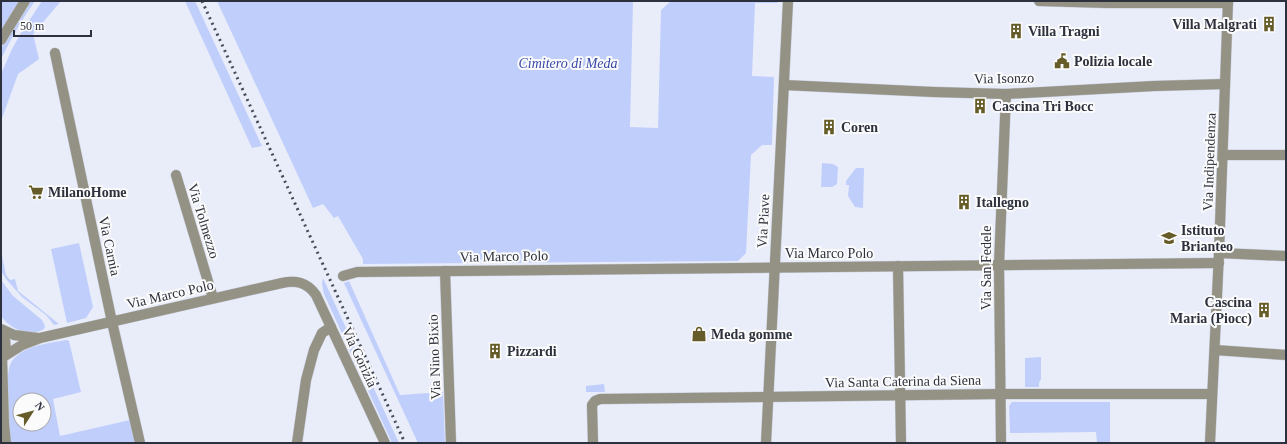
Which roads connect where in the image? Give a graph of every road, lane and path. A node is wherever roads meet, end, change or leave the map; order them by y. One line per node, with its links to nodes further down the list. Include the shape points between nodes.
1 (25, 1): 6 (street)
2 (788, 1): 9 (street, Via Piave)
3 (1039, 1): 4 (street)
4 (1107, 2): 5 (street)
5 (1228, 2): 8 (street, Via Indipendenza)
6 (1, 40)
7 (55, 54): 23 (street, Via Carnia)
8 (1225, 84): 10 (street, Via Isonzo); 11 (street, Via Indipendenza)
9 (784, 85): 10 (street, Via Isonzo); 18 (street, Via Piave)
10 (1006, 94): 16 (street, Via San Fedele)
11 (1223, 155): 12 (street); 15 (street, Via Indipendenza)
12 (1286, 155)
13 (176, 175): 22 (street, Via Tolmezzo)
14 (1286, 256): 15 (street, Via Marco Polo)
15 (1219, 258): 16 (street, Via Marco Polo); 27 (street, Via Indipendenza)
16 (999, 265): 17 (street, Via Marco Polo); 30 (street, Via San Fedele)
17 (898, 266): 18 (street, Via Marco Polo); 32 (street)
18 (775, 267): 19 (street, Via Marco Polo); 33 (street, Via Piave)
19 (446, 271): 20 (street, Via Marco Polo, via 357,272); 38 (street, Via Nino Bixio)
20 (343, 276)
21 (306, 285): 22 (street, Via Marco Polo, via 287,282); 24 (street, Via Gorizia, via 316,295)
22 (213, 298): 23 (street, Via Marco Polo)
23 (112, 322): 26 (street, Via Marco Polo); 35 (street, Via Carnia)
24 (331, 327): 36 (street, via 322,333 316,343 309,366); 37 (street, Via Gorizia)
25 (1, 330): 26 (street, Via Marco Polo, via 14,335); 29 (street, via 6,344)
26 (40, 338): 29 (street, Via Marco Polo, via 22,345)
27 (1215, 350): 28 (street); 31 (street, Via Indipendenza)
28 (1286, 355)
29 (2, 358): 34 (street)
30 (1000, 394): 31 (street, Via Santa Caterina da Siena); 32 (street, Via Santa Caterina da Siena); 42 (street, Via San Fedele)
31 (1212, 394): 43 (street, Via Indipendenza)
32 (900, 395): 33 (street, Via Santa Caterina da Siena); 41 (street)
33 (768, 397): 39 (street, Via Santa Caterina da Siena, via 600,399 592,405); 40 (street, Via Piave)
34 (6, 443)
35 (140, 443)
36 (297, 443)
37 (385, 443)
38 (451, 443)
39 (593, 443)
40 (766, 443)
41 (901, 443)
42 (1001, 443)
43 (1210, 443)

